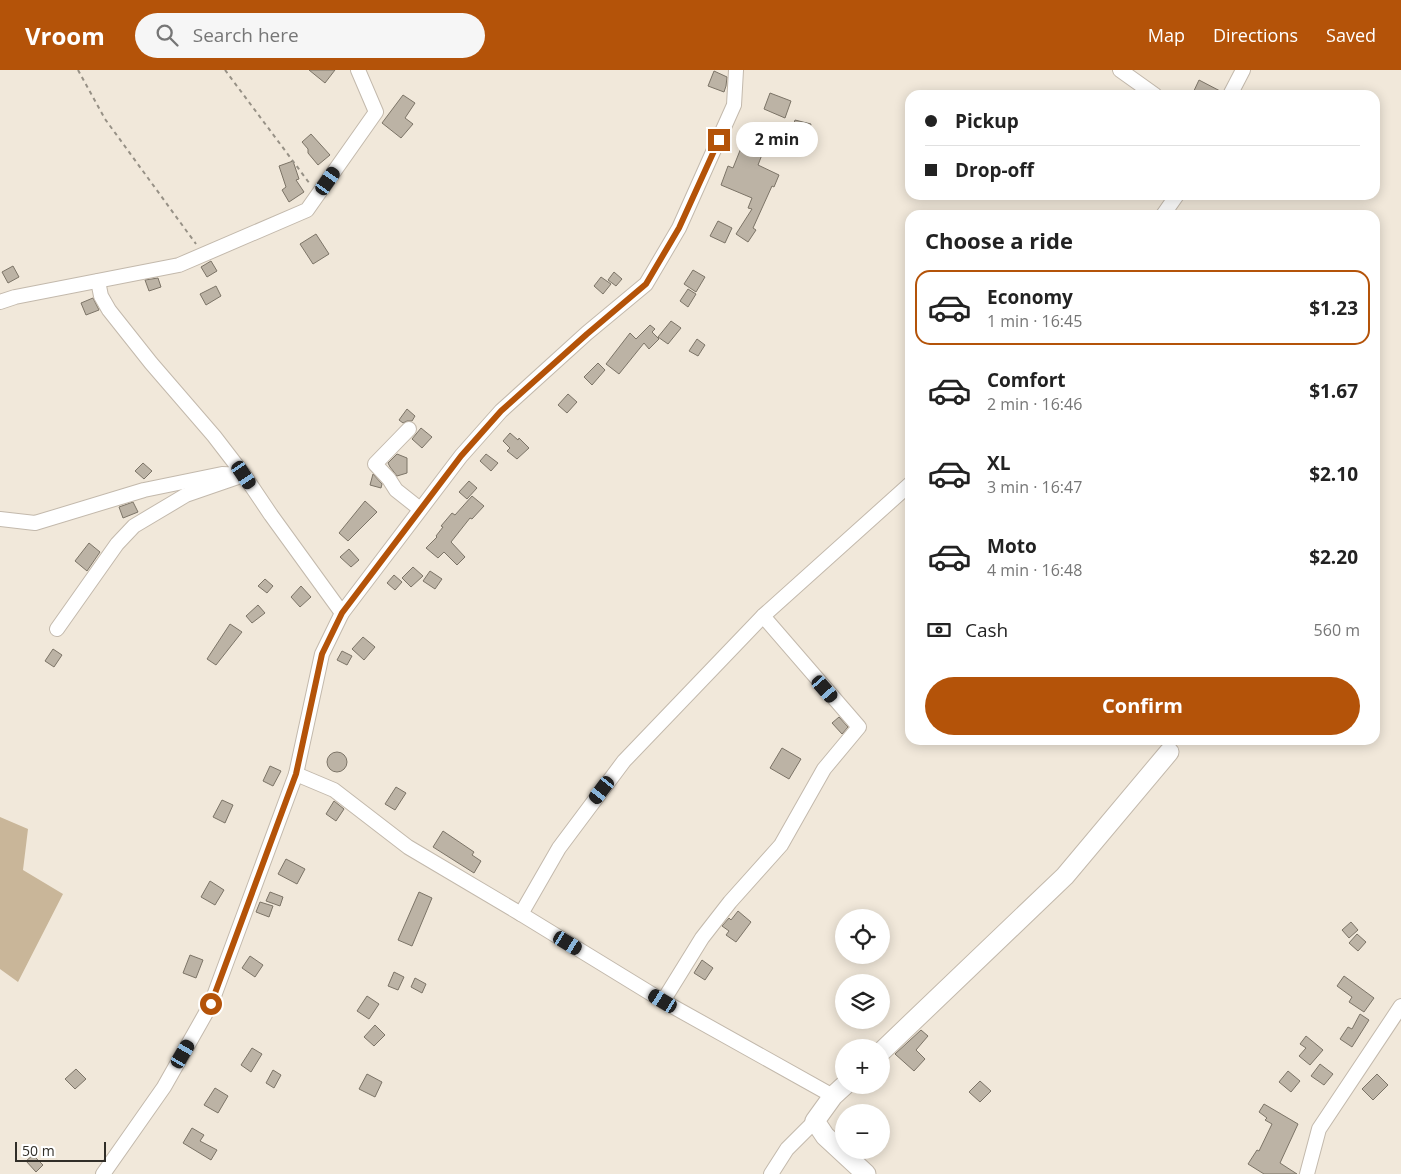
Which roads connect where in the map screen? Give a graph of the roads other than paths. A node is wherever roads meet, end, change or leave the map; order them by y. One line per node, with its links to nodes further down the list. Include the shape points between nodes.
1 (358, 70): 7 (street, via 376,112 307,210 179,265)
2 (736, 70): 12 (street, via 734,105 679,228 646,284 501,411)
3 (1120, 70): 5 (street)
4 (1243, 70): 6 (street)
5 (1148, 90)
6 (1233, 90)
7 (98, 281): 8 (street); 10 (street, via 101,296 109,310)
8 (0, 302)
9 (409, 429): 12 (street, via 375,464 396,490)
10 (244, 475): 13 (street, via 222,474 144,490 35,523); 14 (street); 16 (street, via 186,495 134,526 117,544)
11 (905, 488): 15 (street)
12 (420, 510): 14 (street)
13 (0, 519)
14 (342, 613): 18 (street, via 322,654)
15 (763, 616): 19 (street, via 624,761 559,848); 20 (street, via 858,727 824,769 781,845 702,938)
16 (57, 629)
17 (1169, 752): 22 (street, via 1065,876)
18 (296, 774): 19 (street, via 334,790 408,847); 26 (street, via 211,1004 164,1087)
19 (521, 914): 20 (street)
20 (663, 1001): 23 (street)
21 (1401, 1006): 29 (street, via 1319,1129)
22 (890, 1043)
23 (835, 1089)
24 (837, 1094): 25 (street)
25 (815, 1121): 27 (street, via 787,1149); 28 (street, via 825,1136)
26 (103, 1174)
27 (771, 1174)
28 (866, 1174)
29 (1308, 1174)

